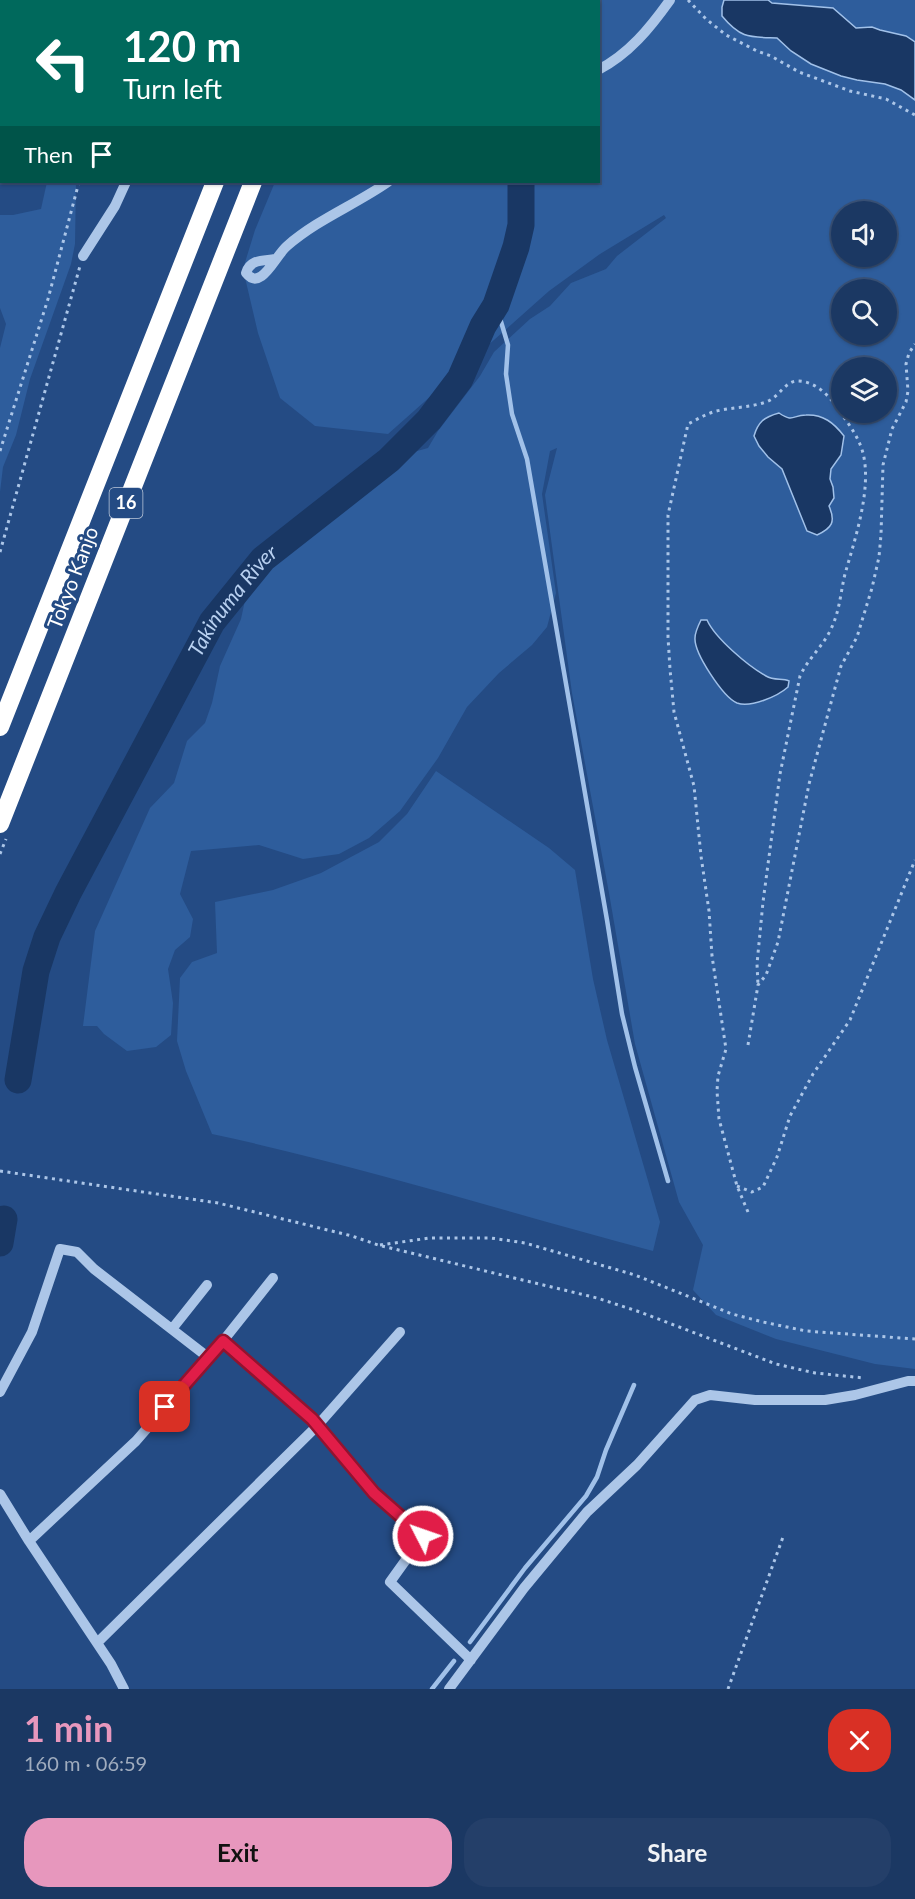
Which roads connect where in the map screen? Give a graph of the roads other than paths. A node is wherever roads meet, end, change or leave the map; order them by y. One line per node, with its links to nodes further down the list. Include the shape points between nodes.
1 (670, 0): 2 (street, via 643,35 613,63)
2 (600, 69)
3 (126, 183): 7 (street)
4 (215, 183): 9 (highway, Tokyo Kanjo / 16)
5 (253, 183): 10 (highway, Tokyo Kanjo / 16)
6 (386, 183): 8 (street, via 316,223)
7 (82, 256)
8 (275, 259)
9 (0, 727)
10 (0, 824)
11 (273, 1278): 15 (street)
12 (207, 1285): 13 (street)
13 (172, 1329): 16 (street); 18 (street, via 77,1252 60,1249 32,1332)
14 (400, 1332): 19 (street)
15 (223, 1341): 16 (street); 19 (street)
16 (208, 1358): 21 (street, via 136,1441)
17 (915, 1381): 23 (street, via 825,1400 755,1400 710,1395 695,1400 637,1465 587,1512)
18 (0, 1392)
19 (317, 1426): 22 (street); 23 (street, via 374,1493 423,1536 390,1582)
20 (0, 1494): 21 (street)
21 (29, 1541): 22 (street)
22 (97, 1643): 24 (street)
23 (471, 1660): 25 (street)
24 (124, 1689)
25 (449, 1689)

